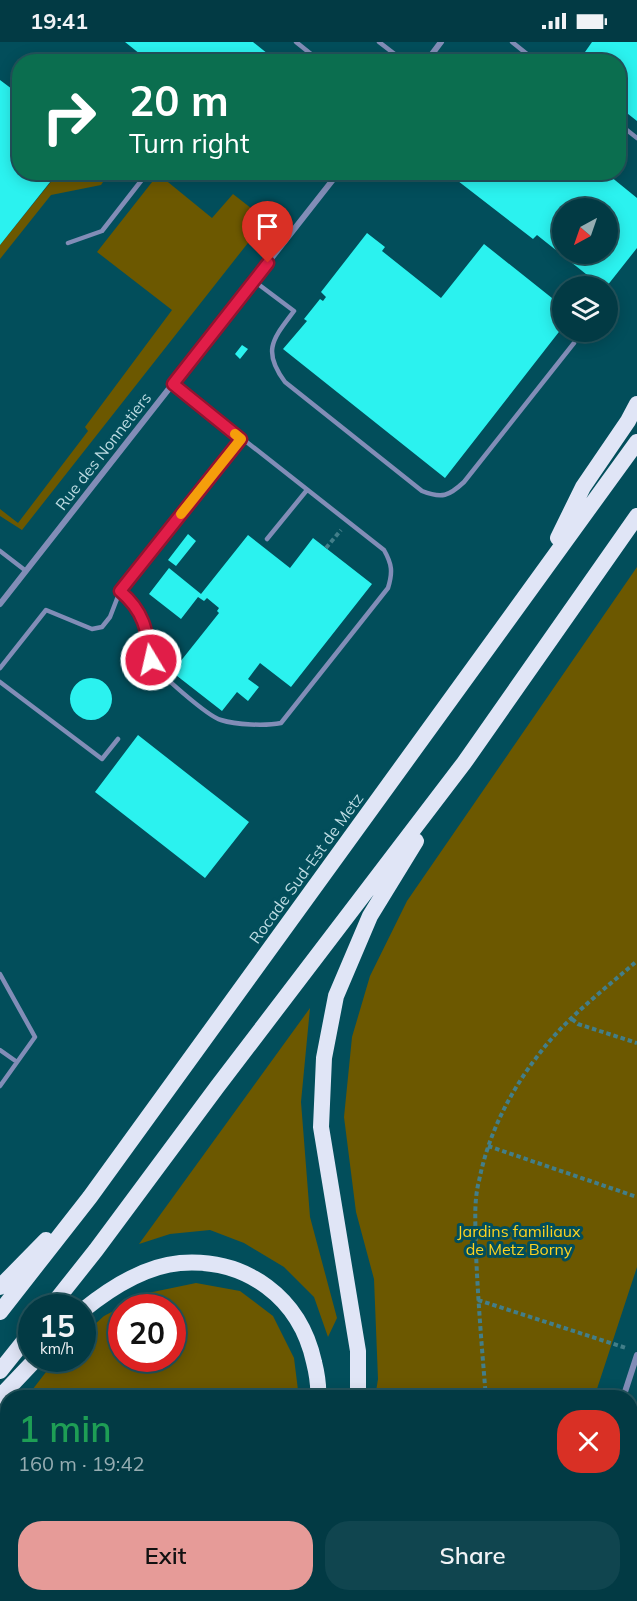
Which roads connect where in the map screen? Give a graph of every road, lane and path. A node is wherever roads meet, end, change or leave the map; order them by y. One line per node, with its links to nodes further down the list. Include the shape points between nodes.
1 (296, 42): 4 (lane)
2 (379, 42): 5 (lane)
3 (512, 42): 6 (lane)
4 (311, 54)
5 (395, 54)
6 (527, 54)
7 (142, 180): 9 (lane, via 102,231)
8 (333, 180): 10 (street, Rue des Nonnetiers)
9 (68, 243)
10 (254, 281): 11 (lane, via 294,311 274,339 272,353 275,369 285,382 422,491 436,496 452,493 464,482); 12 (street, Rue des Nonnetiers)
11 (574, 343)
12 (173, 384): 14 (lane); 22 (street, Rue des Nonnetiers)
13 (637, 404): 23 (highway, via 583,487)
14 (241, 439): 16 (lane); 24 (lane)
15 (637, 442): 23 (highway, Rocade Sud-Est de Metz)
16 (307, 490): 18 (lane); 19 (lane)
17 (637, 516): 29 (highway)
18 (347, 522): 20 (path); 24 (lane, via 384,550 393,572 388,588 281,723 270,726 219,720 160,674 151,660 138,610)
19 (267, 539)
20 (326, 548)
21 (0, 551): 22 (lane)
22 (26, 571): 25 (street, Rue des Nonnetiers)
23 (537, 582): 38 (highway, Rocade Sud-Est de Metz)
24 (120, 591): 26 (lane, via 102,627 92,629 45,610)
25 (0, 604)
26 (0, 668)
27 (0, 682): 28 (lane, via 102,759)
28 (118, 739)
29 (464, 764): 41 (highway); 51 (highway, via 370,916 336,996 324,1058 321,1127 358,1351)
30 (637, 961): 32 (path)
31 (0, 974): 35 (lane, via 35,1037)
32 (572, 1019): 33 (path); 37 (path, via 526,1071)
33 (637, 1043)
34 (0, 1050): 35 (lane)
35 (17, 1062): 36 (lane)
36 (0, 1086)
37 (488, 1146): 39 (path); 42 (path, via 475,1210)
38 (90, 1197): 40 (highway); 44 (highway, Rocade Sud-Est de Metz)
39 (637, 1197)
40 (0, 1287)
41 (61, 1294)
42 (478, 1300): 46 (path); 52 (path)
43 (96, 1301): 50 (highway, via 117,1286 179,1263 240,1271 290,1306 310,1342)
44 (0, 1312)
45 (18, 1348): 47 (highway)
46 (637, 1353): 53 (street)
47 (0, 1371)
48 (24, 1372): 49 (highway)
49 (7, 1390)
50 (318, 1390)
51 (358, 1390)
52 (485, 1390)
53 (625, 1390)

